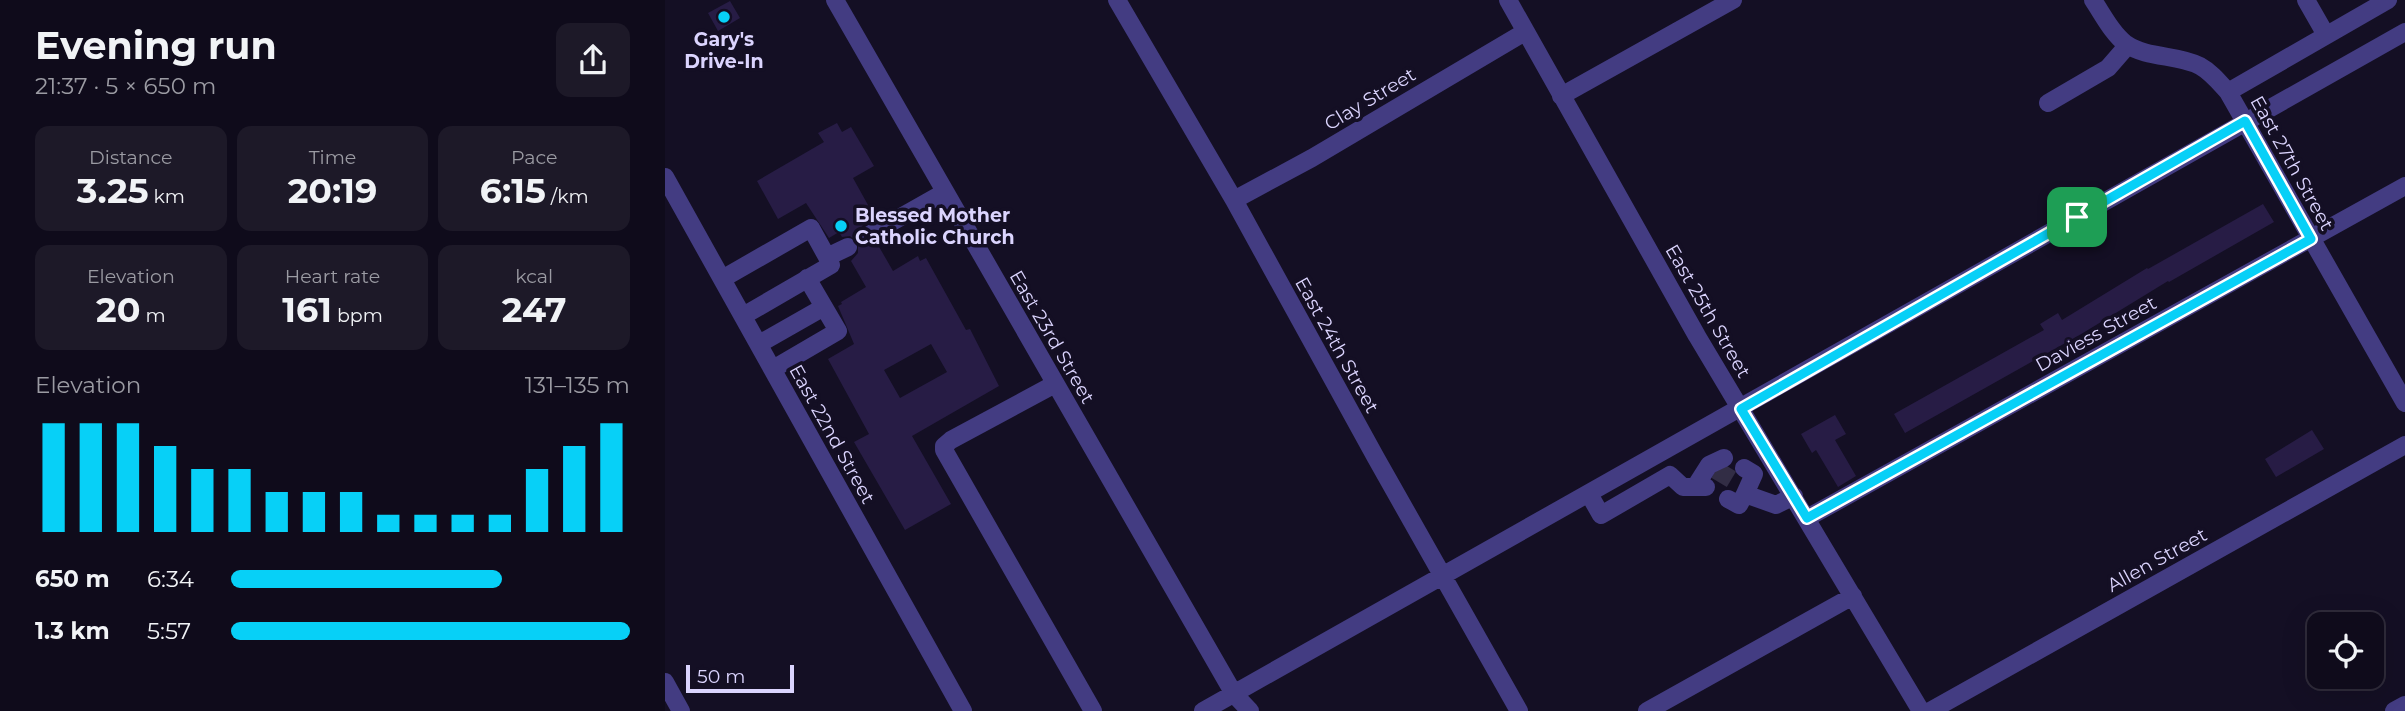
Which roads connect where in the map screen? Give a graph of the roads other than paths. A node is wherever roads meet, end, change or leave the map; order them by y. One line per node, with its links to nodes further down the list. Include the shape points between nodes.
1 (835, 0): 18 (street, East 23rd Street)
2 (1508, 0): 8 (street, East 25th Street)
3 (1733, 0): 13 (street)
4 (2093, 0): 11 (street)
5 (2307, 0): 10 (street)
6 (2388, 0): 10 (street)
7 (1120, 1): 19 (street, East 24th Street)
8 (1525, 32): 13 (street, East 25th Street); 19 (street, Clay Street)
9 (2405, 32): 15 (street)
10 (2326, 35): 12 (street)
11 (2127, 45): 12 (street, East 27th Street, via 2198,65); 14 (street, via 2108,68)
12 (2228, 92): 15 (street, East 27th Street)
13 (1561, 96): 32 (street, East 25th Street)
14 (2048, 103)
15 (2245, 121): 21 (street, East 27th Street); 32 (street)
16 (665, 177): 25 (street, East 22nd Street)
17 (2405, 186): 21 (street, Daviess Street)
18 (945, 191): 20 (street); 30 (street, East 23rd Street)
19 (1234, 200): 39 (street, East 24th Street)
20 (869, 236)
21 (2311, 239): 31 (street, East 27th Street); 38 (street, Daviess Street)
22 (848, 247): 23 (street)
23 (827, 257): 24 (street, via 831,265); 25 (street, via 811,228)
24 (807, 278): 26 (street); 27 (street)
25 (722, 279): 27 (street, East 22nd Street)
26 (824, 307): 28 (street); 29 (street, via 838,331)
27 (743, 316): 28 (street, East 22nd Street)
28 (759, 344): 29 (street, East 22nd Street)
29 (773, 369): 45 (street, East 22nd Street)
30 (1055, 383): 42 (street, East 23rd Street); 46 (street, via 951,440 944,450)
31 (2405, 403)
32 (1741, 409): 36 (street); 37 (street, East 25th Street)
33 (2405, 445): 52 (street, Allen Street)
34 (1709, 475): 36 (street, via 1683,487 1670,475 1601,515)
35 (1740, 486): 37 (street, via 1776,505)
36 (1589, 494): 39 (street)
37 (1794, 496): 38 (street, East 25th Street)
38 (1807, 518): 40 (street, East 25th Street)
39 (1444, 576): 42 (street); 49 (street, East 24th Street)
40 (1853, 596): 50 (street); 51 (street, East 25th Street)
41 (665, 682): 44 (street)
42 (1236, 702): 47 (street); 48 (street, East 23rd Street)
43 (2405, 705): 53 (street)
44 (681, 711)
45 (963, 711)
46 (1093, 711)
47 (1203, 711)
48 (1250, 711)
49 (1519, 711)
50 (1647, 711)
51 (1921, 711)
52 (1930, 711)
53 (2393, 711)

